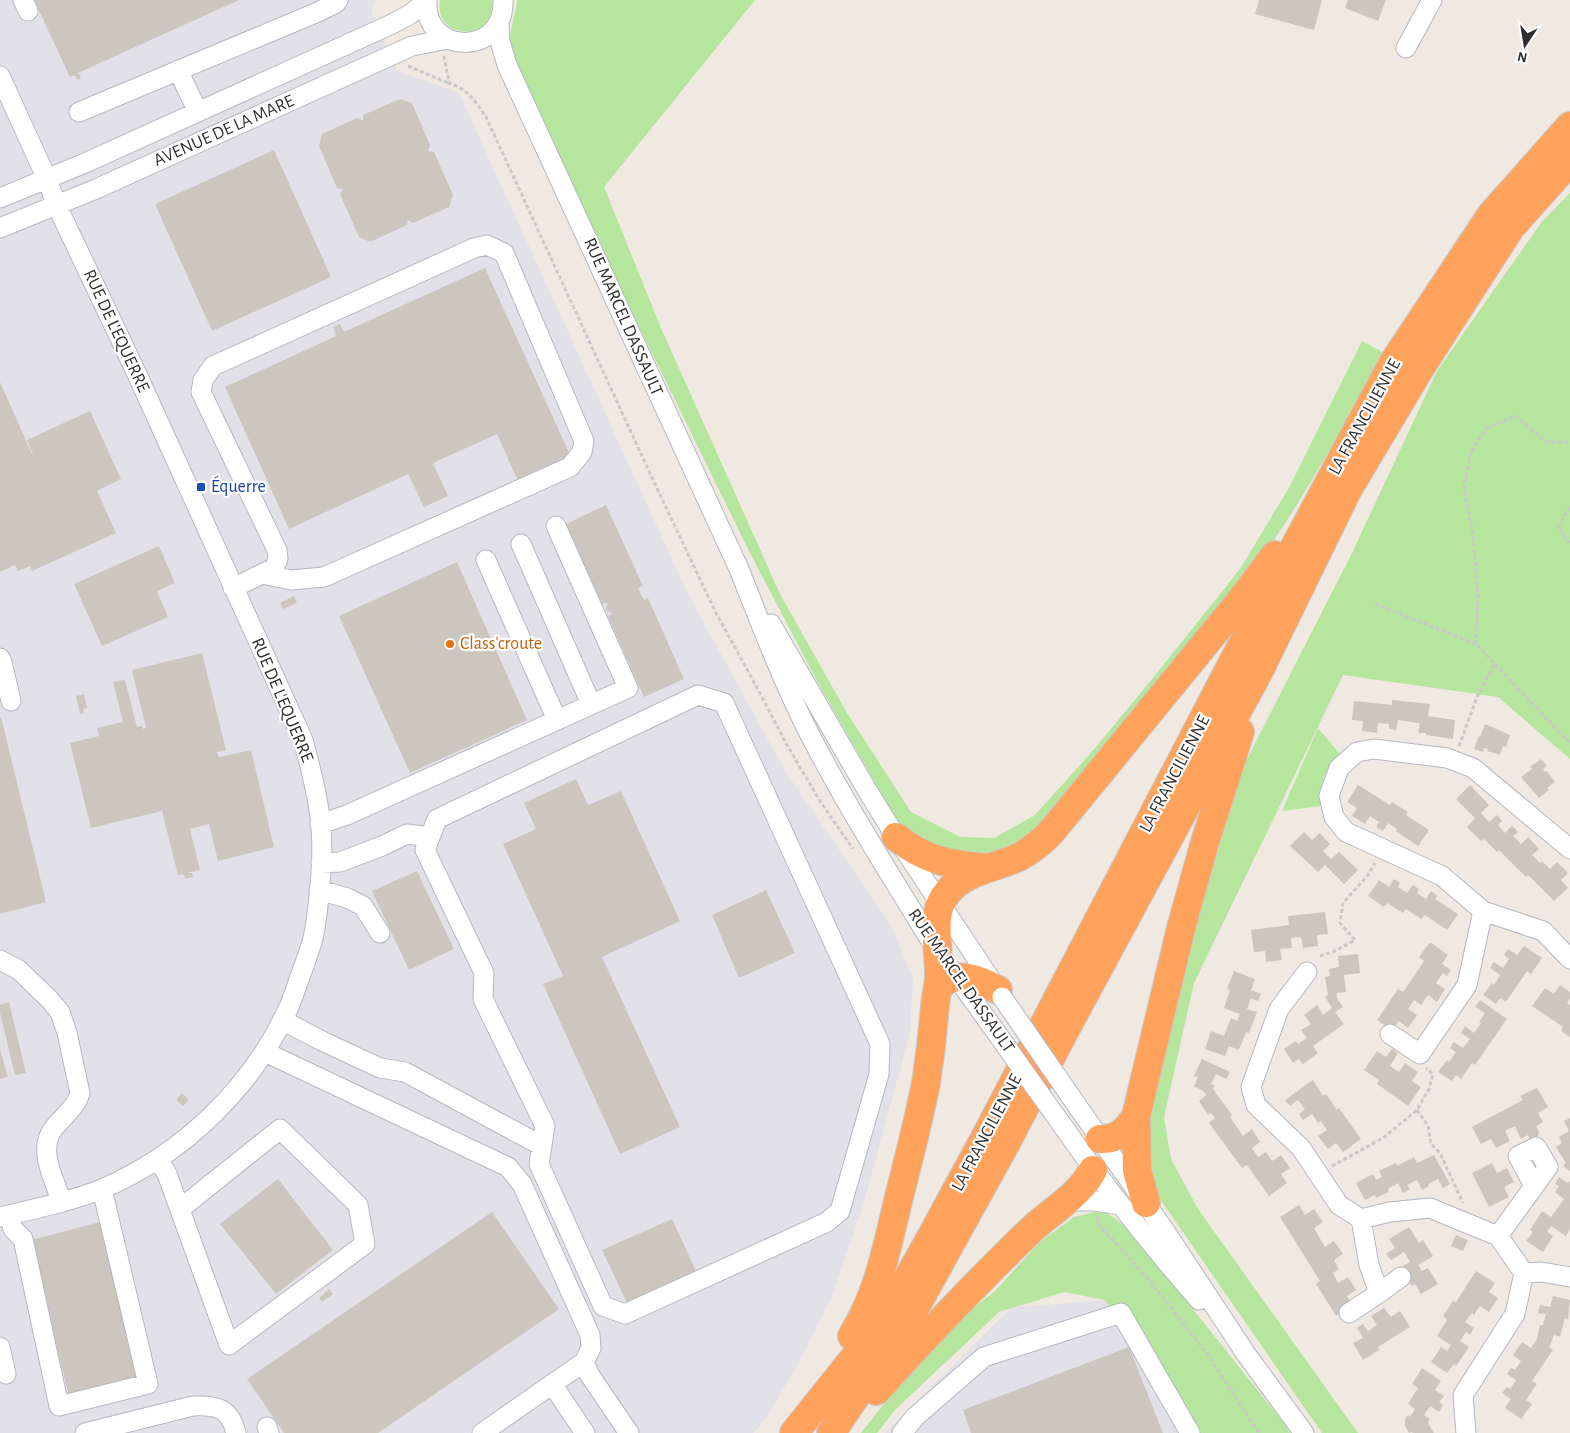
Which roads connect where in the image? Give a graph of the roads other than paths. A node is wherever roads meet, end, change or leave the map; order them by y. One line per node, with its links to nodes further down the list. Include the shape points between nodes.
1 (338, 0): 10 (street, via 318,12)
2 (503, 0): 5 (street, RUE MARCEL DASSAULT)
3 (1432, 0): 8 (street)
4 (427, 1): 7 (street, via 432,23); 13 (street, AVENUE DE LA MARE, via 402,19)
5 (499, 22): 6 (street, via 485,38); 9 (street, RUE MARCEL DASSAULT)
6 (468, 43): 7 (street, RUE MARCEL DASSAULT); 9 (street, RUE MARCEL DASSAULT, via 489,50)
7 (445, 45): 18 (street, AVENUE DE LA MARE, via 412,46)
8 (1406, 48)
9 (507, 65): 24 (street, RUE MARCEL DASSAULT)
10 (178, 70): 12 (street); 13 (street)
11 (0, 76): 16 (street, RUE DE L'EQUERRE)
12 (79, 112)
13 (198, 112): 16 (street, AVENUE DE LA MARE)
14 (1570, 126): 20 (highway, LA FRANCILIENNE, via 1491,216 1393,363)
15 (1570, 161): 28 (highway, LA FRANCILIENNE, via 1512,227 1418,370 1348,489)
16 (47, 179): 17 (street, AVENUE DE LA MARE); 18 (street, RUE DE L'EQUERRE)
17 (0, 198)
18 (57, 206): 19 (street, AVENUE DE LA MARE); 26 (street, RUE DE L'EQUERRE)
19 (0, 228)
20 (1307, 524): 37 (highway, via 1279,550 1052,831 1032,850); 80 (highway, LA FRANCILIENNE, via 930,1239 866,1343)
21 (556, 526): 30 (street, via 628,688)
22 (521, 544): 30 (street)
23 (486, 560): 31 (street)
24 (739, 569): 34 (street, RUE MARCEL DASSAULT); 42 (street, RUE MARCEL DASSAULT, via 808,732)
25 (262, 574): 25 (street, via 291,580 324,577 570,466 582,452 584,441 504,254 487,245 474,248 213,366 203,380 200,392 277,550 274,568); 26 (street)
26 (233, 588): 32 (street, RUE DE L'EQUERRE, via 302,740)
27 (0, 658): 29 (street)
28 (1259, 672): 51 (highway, via 1181,928); 81 (highway, LA FRANCILIENNE, via 916,1306)
29 (11, 701)
30 (591, 704): 31 (street)
31 (557, 720): 32 (street, via 347,815)
32 (320, 824): 36 (street, RUE DE L'EQUERRE)
33 (430, 837): 36 (street, via 407,834 340,862); 53 (street, via 425,850 484,973 482,999 545,1126); 53 (street, via 437,819 698,695 724,703 880,1044 879,1074 840,1211 826,1222 625,1314 604,1306 539,1164)
34 (896, 837): 37 (highway, via 931,858); 39 (street, RUE MARCEL DASSAULT)
35 (1570, 849): 40 (street, via 1473,768 1448,758 1374,749 1357,752 1339,768 1329,796 1334,817 1346,832 1442,876)
36 (321, 863): 38 (street, RUE DE L'EQUERRE)
37 (986, 868): 39 (highway, via 956,884)
38 (319, 890): 41 (street, via 363,906); 48 (street, RUE DE L'EQUERRE, via 312,941)
39 (941, 903): 42 (highway); 47 (street, RUE MARCEL DASSAULT)
40 (1483, 911): 43 (street, via 1543,931); 49 (street, via 1467,985 1420,1054)
41 (380, 934)
42 (938, 953): 46 (highway)
43 (1570, 959)
44 (0, 960): 59 (street, via 19,970 50,1000 60,1012 67,1033 80,1093 78,1101 47,1140 50,1168)
45 (1307, 972): 63 (street, via 1279,1009 1252,1087 1256,1105 1301,1148 1339,1205)
46 (947, 983): 47 (highway, via 970,978 987,983); 55 (street, RUE MARCEL DASSAULT, bridge, via 988,1021); 80 (highway, via 931,1048 921,1109 876,1286 859,1326)
47 (1000, 993): 52 (street, RUE MARCEL DASSAULT, bridge)
48 (282, 1020): 50 (street, RUE DE L'EQUERRE); 53 (street, via 380,1068 405,1072)
49 (1390, 1034)
50 (266, 1052): 54 (street, RUE DE L'EQUERRE, via 211,1118); 72 (street, via 508,1167 522,1184 590,1335 591,1348)
51 (1136, 1116): 52 (highway, via 1123,1133); 60 (highway, via 1137,1170)
52 (1100, 1139): 55 (street); 60 (street, RUE MARCEL DASSAULT)
53 (542, 1146)
54 (158, 1159): 57 (street, RUE DE L'EQUERRE); 61 (street)
55 (1093, 1170): 58 (highway); 60 (street, RUE MARCEL DASSAULT)
56 (1534, 1186): 64 (street)
57 (102, 1189): 59 (street, RUE DE L'EQUERRE); 62 (street, via 148,1384 59,1406 23,1239)
58 (1066, 1201): 60 (street); 82 (highway, via 976,1284)
59 (62, 1202): 62 (street, RUE DE L'EQUERRE)
60 (1133, 1204): 71 (street, RUE MARCEL DASSAULT); 71 (street, RUE MARCEL DASSAULT, via 1156,1251)
61 (180, 1208): 61 (street, via 229,1345 365,1244 358,1205 280,1129)
62 (4, 1216)
63 (1361, 1219): 64 (street, via 1430,1208); 68 (street, via 1369,1265)
64 (1498, 1236): 65 (street)
65 (1524, 1273): 67 (street); 86 (street, via 1515,1314 1463,1395)
66 (1400, 1277): 68 (street)
67 (1570, 1277)
68 (1379, 1293): 69 (street)
69 (1349, 1313)
70 (0, 1347): 73 (street)
71 (1246, 1354): 85 (street, RUE MARCEL DASSAULT)
72 (584, 1362): 74 (street); 79 (street)
73 (6, 1374)
74 (552, 1384): 77 (street); 78 (street)
75 (85, 1433): 76 (street, via 193,1406 214,1406 222,1410 233,1423)
76 (236, 1433)
77 (482, 1433)
78 (585, 1433)
79 (629, 1433)
80 (793, 1433)
81 (831, 1433)
82 (838, 1433)
83 (902, 1433): 84 (street, via 915,1417 984,1357 1121,1313)
84 (1190, 1433)
85 (1304, 1433)
86 (1466, 1433)

